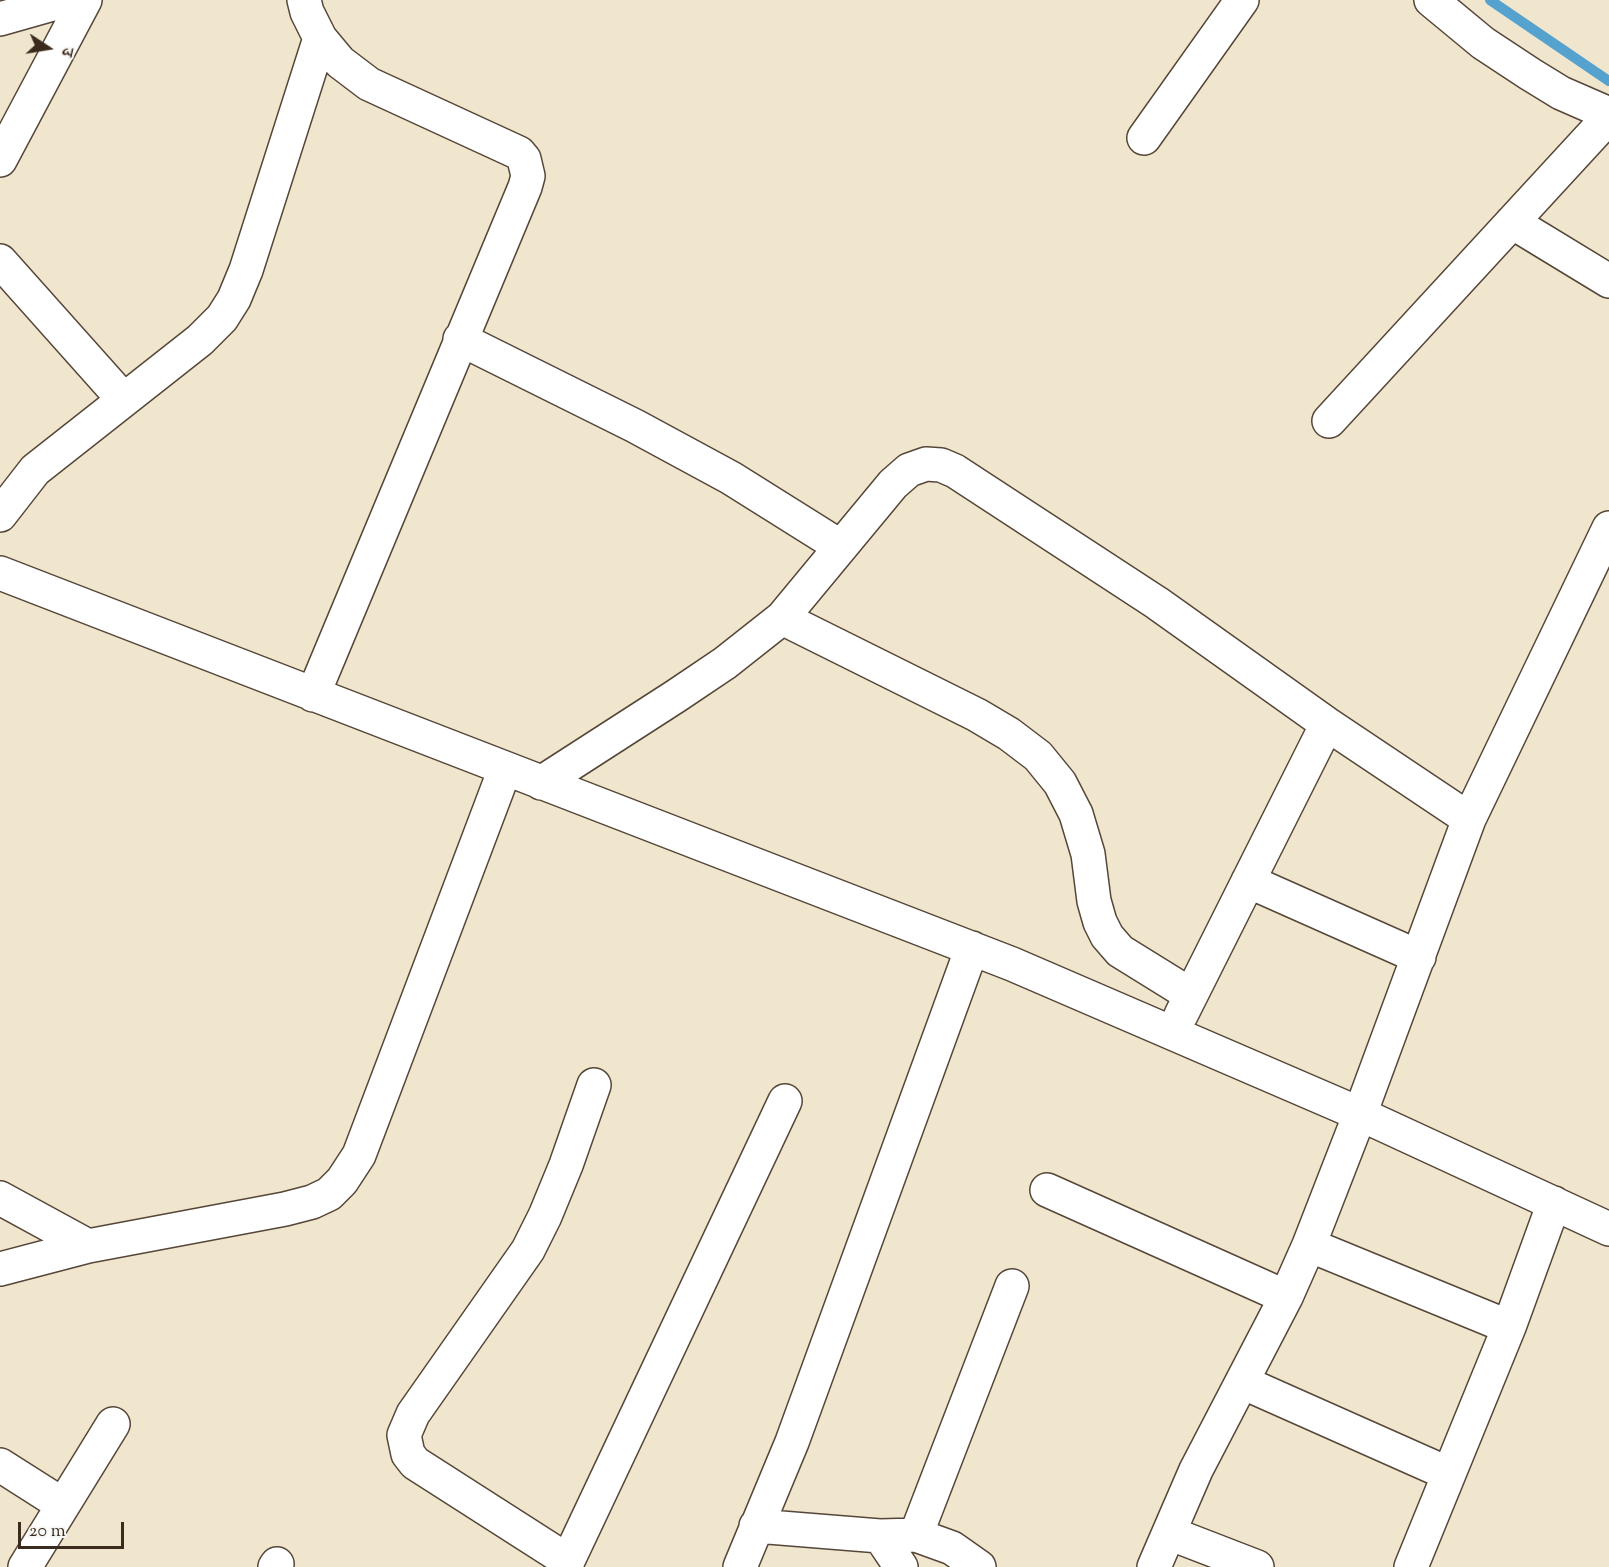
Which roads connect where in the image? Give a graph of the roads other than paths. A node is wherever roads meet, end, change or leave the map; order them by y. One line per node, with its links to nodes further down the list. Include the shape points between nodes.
1 (67, 0): 6 (street)
2 (86, 0): 10 (street)
3 (304, 0): 7 (street)
4 (1242, 0): 9 (street)
5 (1431, 0): 8 (street, via 1483,43 1530,74)
6 (1, 15)
7 (320, 38): 14 (street, via 340,63 369,84 509,148 524,159 528,176 525,188); 15 (street, via 234,299 200,340)
8 (1609, 116): 11 (street)
9 (1144, 138)
10 (0, 160)
11 (1512, 222): 13 (street); 16 (street)
12 (0, 261): 15 (street)
13 (1609, 281)
14 (460, 339): 19 (street, via 635,426 721,473); 22 (street)
15 (124, 400): 17 (street, via 35,470)
16 (1329, 421)
17 (0, 515)
18 (1609, 528): 26 (street)
19 (841, 547): 21 (street); 23 (street, via 909,470 926,464 941,465 1157,603)
20 (0, 573): 22 (street)
21 (782, 618): 25 (street, via 686,690); 30 (street, via 977,715 1038,756 1060,783 1076,814 1088,854 1094,902 1107,936 1120,951)
22 (313, 695): 24 (street)
23 (1327, 724): 26 (street); 27 (street)
24 (505, 769): 25 (street); 40 (street, via 359,1155 342,1181 329,1194 285,1209)
25 (541, 783): 28 (street)
26 (1469, 819): 29 (street)
27 (1248, 881): 29 (street); 30 (street)
28 (972, 948): 31 (street); 50 (street, via 792,1442)
29 (1419, 957): 34 (street)
30 (1191, 995): 31 (street)
31 (1172, 1032): 34 (street)
32 (594, 1085): 54 (street, via 566,1165 528,1250 413,1414 404,1435 408,1454 416,1463)
33 (785, 1101): 54 (street)
34 (1360, 1114): 37 (street); 39 (street)
35 (1047, 1190): 43 (street)
36 (0, 1198): 40 (street)
37 (1554, 1203): 38 (street); 44 (street)
38 (1609, 1229)
39 (1309, 1245): 43 (street); 44 (street)
40 (88, 1246): 41 (street)
41 (0, 1269)
42 (1012, 1286): 52 (street)
43 (1286, 1297): 45 (street)
44 (1509, 1327): 48 (street)
45 (1242, 1382): 48 (street); 51 (street, via 1196,1470)
46 (113, 1424): 49 (street)
47 (0, 1466): 49 (street)
48 (1449, 1474): 61 (street)
49 (63, 1505): 55 (street)
50 (756, 1526): 53 (street); 56 (street)
51 (1169, 1533): 59 (street); 60 (street)
52 (916, 1535): 53 (street); 58 (street, via 952,1548)
53 (880, 1536): 57 (street)
54 (567, 1564)
55 (25, 1567)
56 (741, 1567)
57 (901, 1567)
58 (979, 1567)
59 (1154, 1567)
60 (1257, 1567)
61 (1411, 1567)

